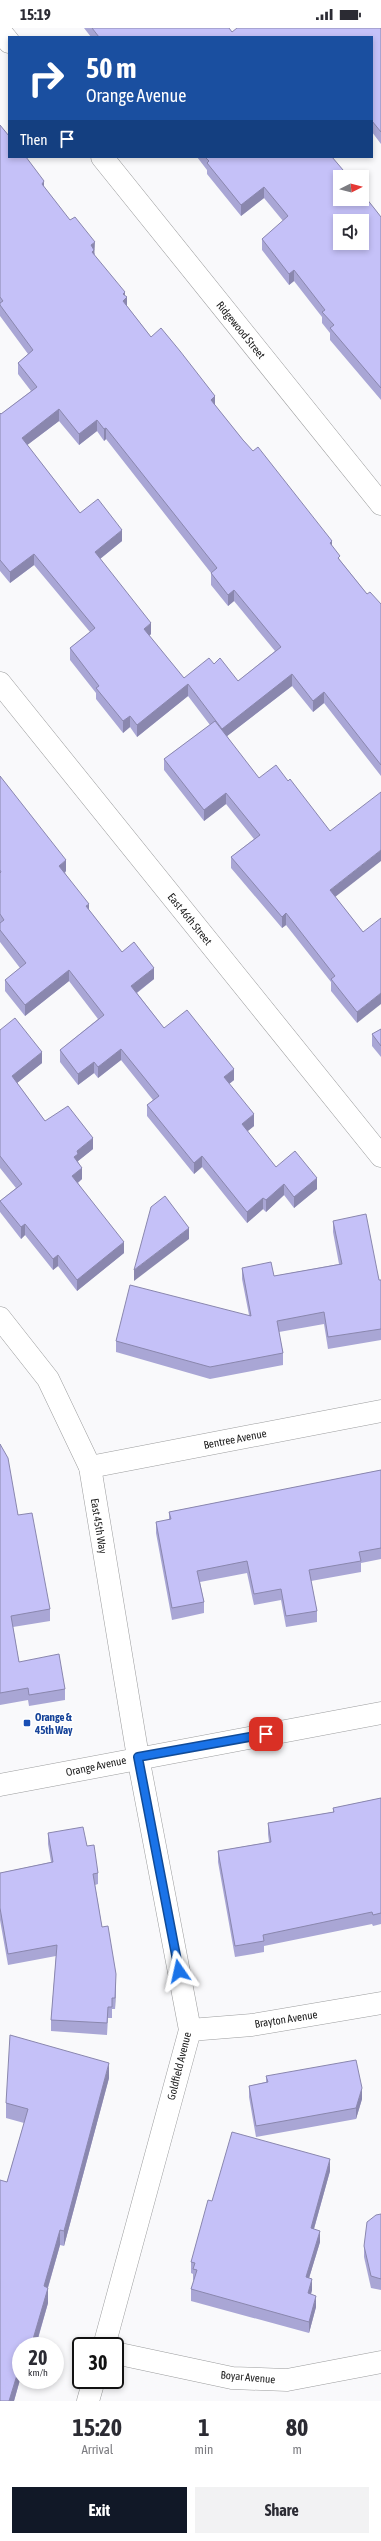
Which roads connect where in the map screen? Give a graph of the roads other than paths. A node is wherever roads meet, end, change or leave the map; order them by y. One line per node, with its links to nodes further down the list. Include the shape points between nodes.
1 (0, 31): 2 (street)
2 (8, 41)
3 (103, 158): 4 (street, Ridgewood Street)
4 (381, 504)
5 (0, 683): 6 (street, East 46th Street)
6 (381, 1156)
7 (0, 1318): 9 (street, East 45th Way, via 48,1379)
8 (381, 1411): 9 (street, Bentree Avenue)
9 (90, 1467): 11 (street, East 45th Way)
10 (381, 1713): 11 (street, Orange Avenue)
11 (138, 1757): 12 (street, Orange Avenue); 14 (street, Goldfield Avenue)
12 (0, 1785)
13 (381, 2003): 14 (street, Brayton Avenue, via 252,2025)
14 (190, 2030): 15 (street, Goldfield Avenue)
15 (106, 2337)
16 (124, 2355): 17 (street, Boyar Avenue, via 232,2378 287,2380)
17 (381, 2362)
18 (91, 2389): 19 (street)
19 (88, 2401)

